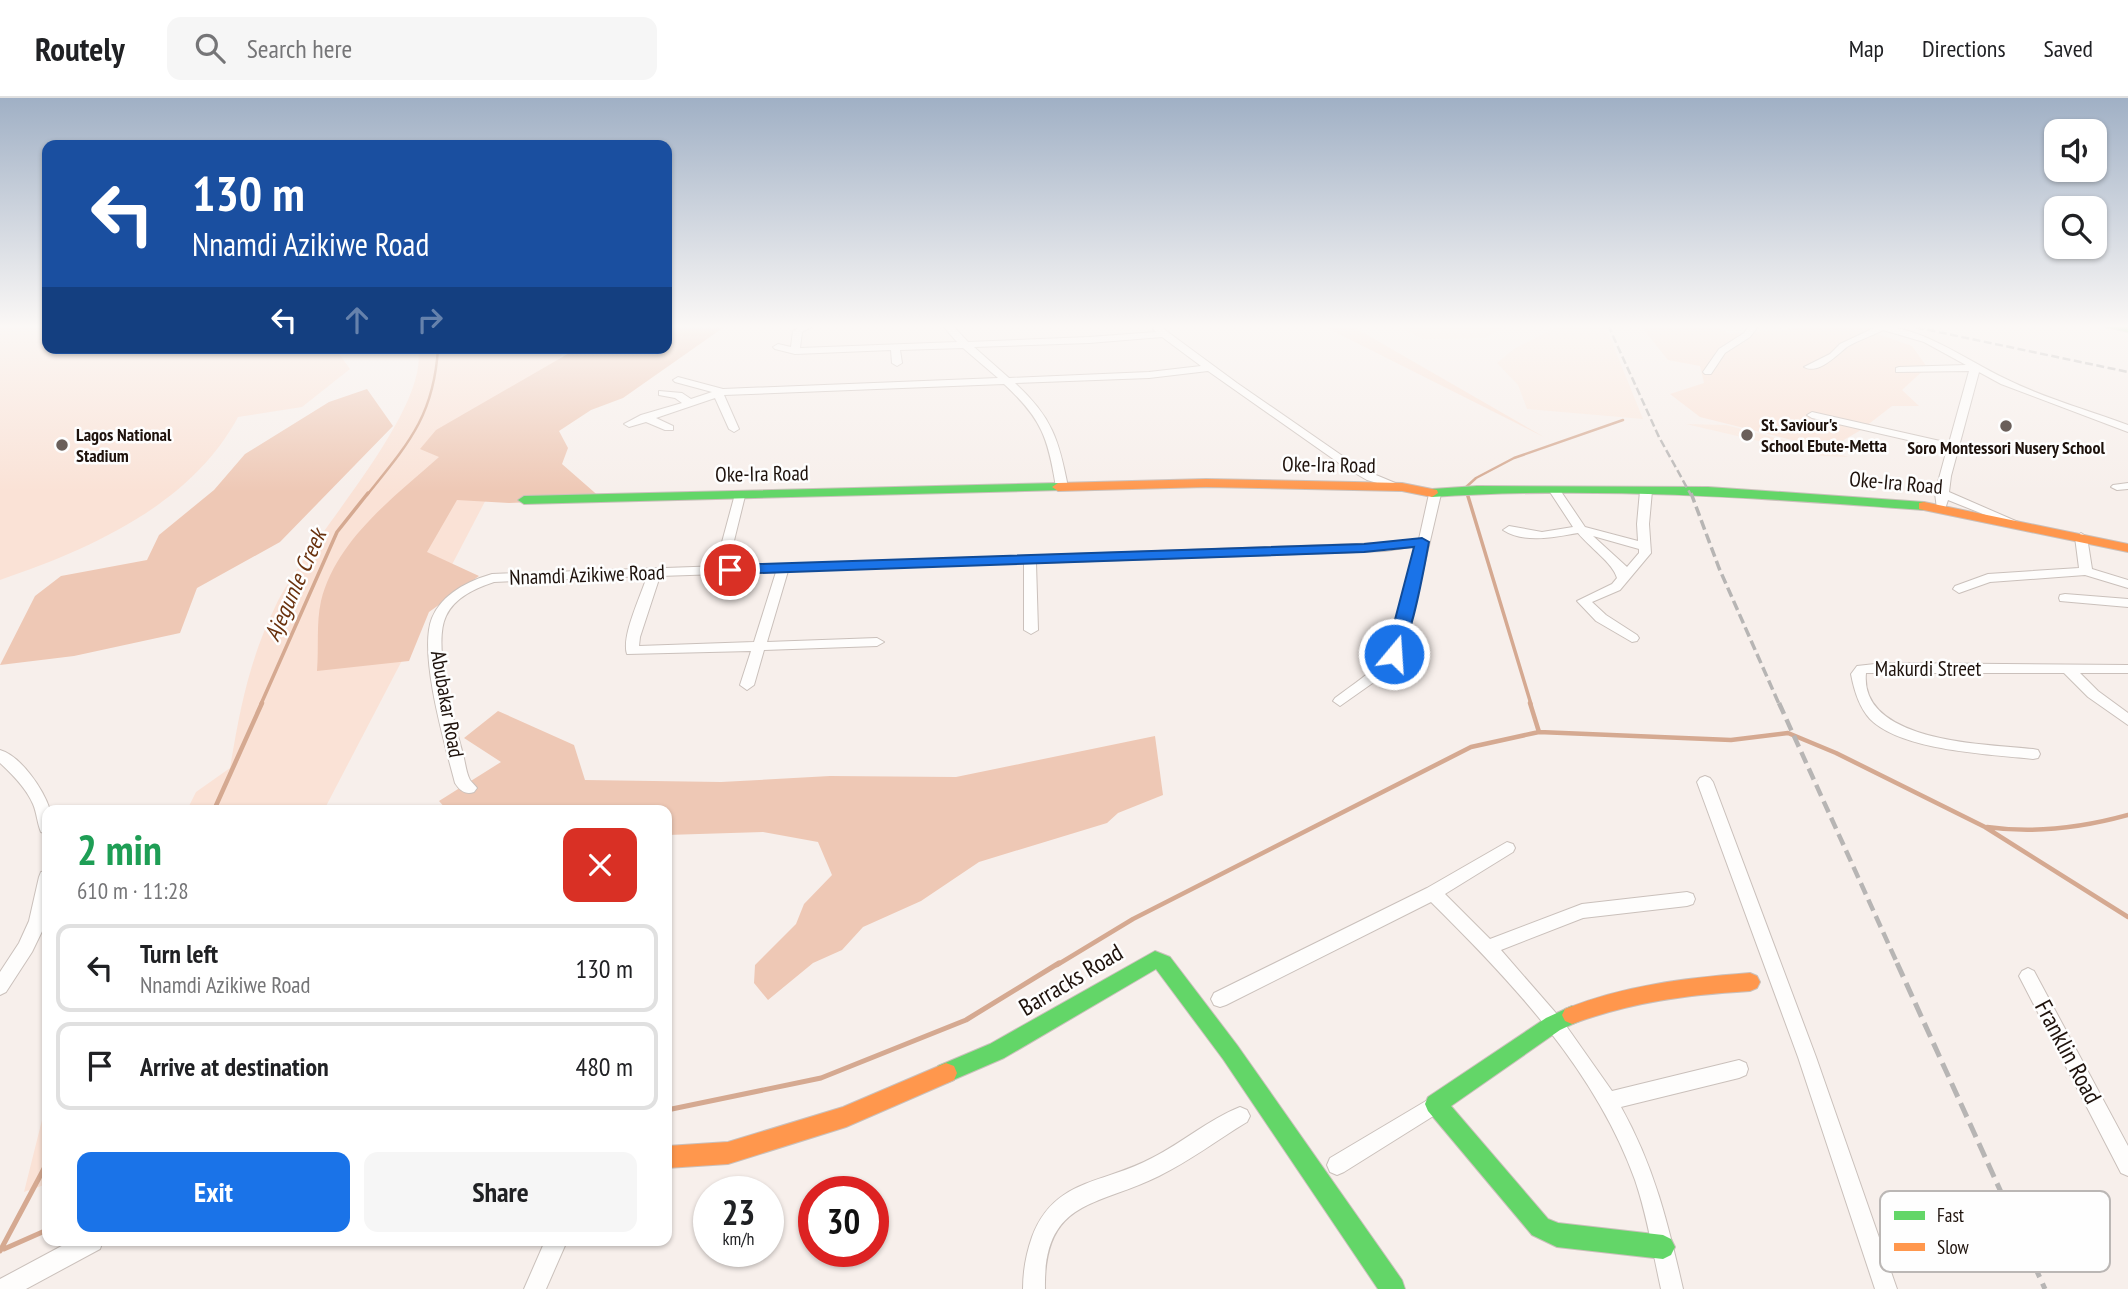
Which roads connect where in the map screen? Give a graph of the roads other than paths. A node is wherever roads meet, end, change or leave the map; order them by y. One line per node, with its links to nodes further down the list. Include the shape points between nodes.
1 (680, 381): 11 (street)
2 (1006, 381): 3 (street); 8 (street); 22 (street, via 1036,410 1050,435)
3 (1016, 381)
4 (1228, 381): 23 (street, via 1346,464 1377,481)
5 (1972, 381): 7 (street); 21 (street)
6 (2001, 381): 7 (street)
7 (2004, 382): 20 (street)
8 (922, 384): 9 (street); 12 (street)
9 (850, 387): 11 (street); 13 (street)
10 (663, 393): 14 (street, via 678,395)
11 (721, 393): 14 (street); 19 (street)
12 (909, 394)
13 (835, 398)
14 (691, 404): 16 (street)
15 (1812, 415): 21 (street)
16 (645, 417): 17 (street); 18 (street)
17 (629, 424)
18 (669, 428)
19 (734, 429)
20 (2128, 429)
21 (1953, 447): 29 (street)
22 (1062, 487): 23 (main road, Oke-Ira Road, via 1206,483); 27 (main road, Oke-Ira Road)
23 (1402, 487): 26 (main road, Oke-Ira Road)
24 (1646, 491): 25 (main road, Oke-Ira Road); 29 (main road, Oke-Ira Road); 34 (street)
25 (1556, 492): 26 (main road, Oke-Ira Road); 30 (street)
26 (1435, 494): 33 (street)
27 (740, 496): 28 (main road, Oke-Ira Road); 36 (street)
28 (524, 500)
29 (1941, 500): 32 (main road, Oke-Ira Road, via 2013,523)
30 (1581, 529): 31 (street, via 1542,536); 34 (street); 43 (street, via 1621,567)
31 (1509, 530)
32 (2081, 537): 35 (main road, Oke-Ira Road); 41 (street)
33 (1422, 542): 37 (street, Nnamdi Azikiwe Road); 56 (street, via 1394,654 1379,672)
34 (1645, 547): 43 (street, via 1639,562)
35 (2128, 548)
36 (724, 557): 39 (street); 40 (street)
37 (1030, 560): 38 (street, Nnamdi Azikiwe Road); 49 (street)
38 (783, 569): 39 (street, Nnamdi Azikiwe Road); 52 (street)
39 (730, 570): 40 (street, Nnamdi Azikiwe Road)
40 (686, 571): 42 (street, Nnamdi Azikiwe Road)
41 (2086, 571): 44 (street); 45 (street, via 1987,578)
42 (655, 572): 48 (street, Nnamdi Azikiwe Road, via 492,578 462,590); 52 (street, via 630,650)
43 (1623, 577): 50 (street, via 1616,587 1583,601)
44 (2128, 584)
45 (1959, 589)
46 (2064, 598): 47 (street)
47 (2128, 603)
48 (439, 618): 61 (street, Abubakar Road, via 434,631 436,653 450,736 463,783)
49 (1031, 631)
50 (1632, 638)
51 (877, 642): 52 (street)
52 (760, 647): 55 (street)
53 (2128, 669): 54 (street, Makurdi Street)
54 (2068, 670): 57 (street); 58 (street, Makurdi Street, via 1884,667 1862,669 1858,674 1866,701 1886,725 1935,740)
55 (747, 685)
56 (1340, 701)
57 (2128, 720)
58 (2033, 754)
59 (0, 755): 62 (street, via 33,786)
60 (1705, 782): 83 (street)
61 (469, 788)
62 (43, 805)
63 (1507, 848): 64 (street)
64 (1433, 893): 67 (street); 71 (street)
65 (1687, 899): 67 (street, via 1582,911)
66 (42, 901): 70 (street, via 26,947)
67 (1490, 947): 72 (street)
68 (2028, 976): 79 (street, Franklin Road)
69 (1750, 982): 72 (main road, via 1647,993)
70 (0, 987)
71 (1220, 999)
72 (1553, 1024): 74 (street); 75 (main road)
73 (1739, 1069): 74 (street)
74 (1607, 1101): 82 (street, via 1645,1179)
75 (1436, 1104): 78 (street); 82 (main road, via 1540,1227 1557,1235)
76 (1240, 1116): 87 (street, via 1151,1169 1069,1201 1058,1210 1037,1261)
77 (672, 1157): 88 (main road, Barracks Road, via 728,1153 846,1117 997,1051 1155,959 1163,963 1230,1052)
78 (1336, 1165)
79 (2128, 1166)
80 (83, 1246): 85 (street)
81 (554, 1246): 86 (street)
82 (1663, 1247): 89 (street)
83 (1880, 1271)
84 (1880, 1272): 90 (street)
85 (4, 1289)
86 (535, 1289)
87 (1034, 1289)
88 (1393, 1289)
89 (1672, 1289)
90 (1886, 1289)

